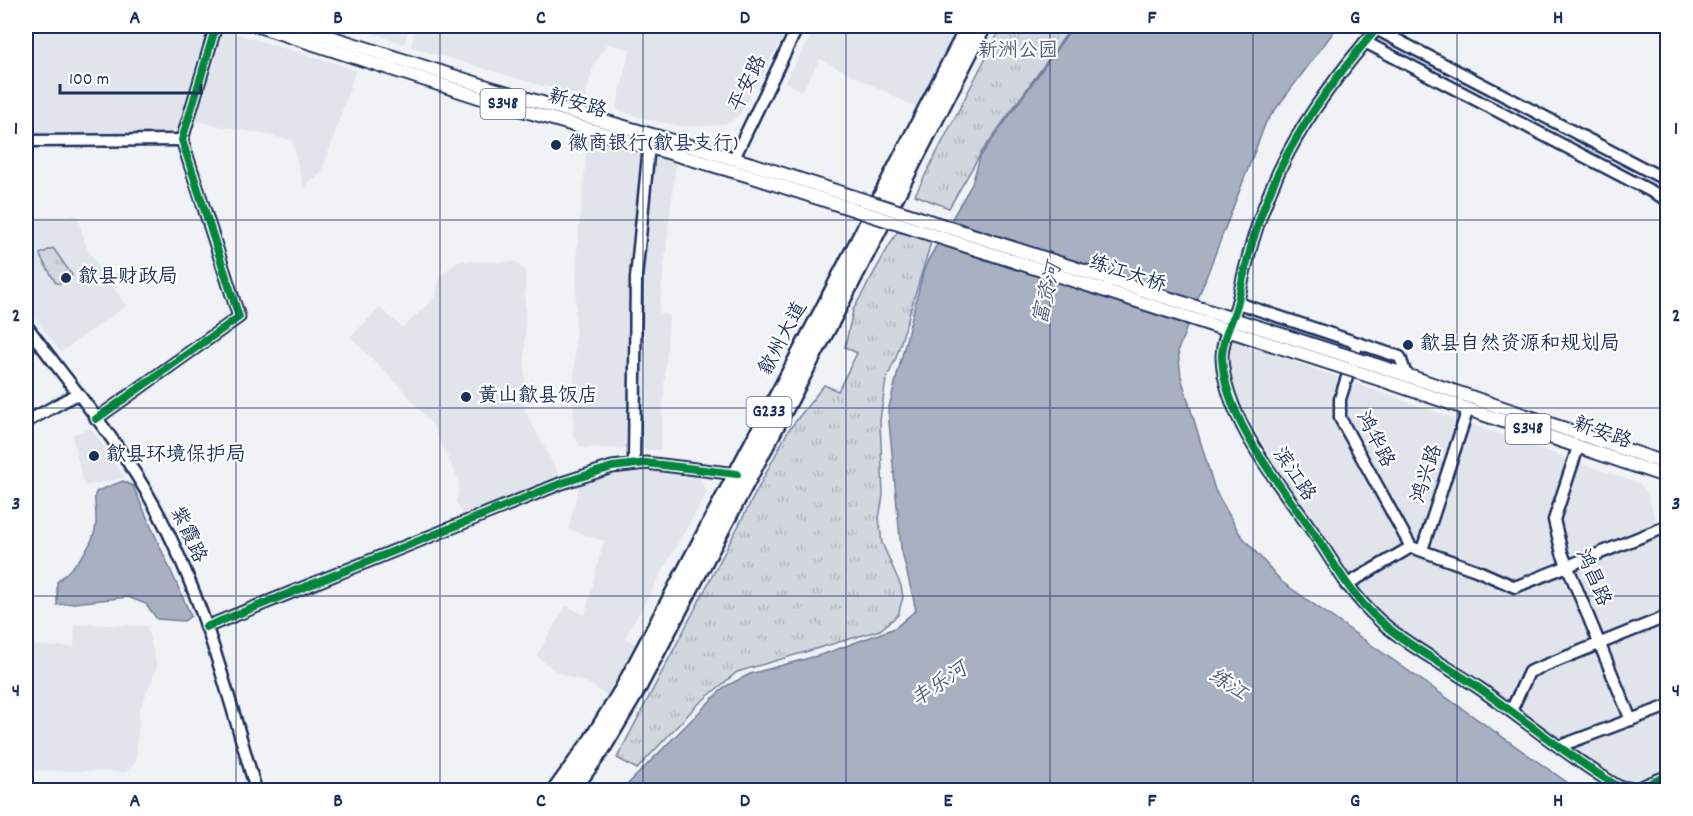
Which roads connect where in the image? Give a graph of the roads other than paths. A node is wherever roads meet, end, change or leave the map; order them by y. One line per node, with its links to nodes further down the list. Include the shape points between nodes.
1 (216, 26): 9 (street)
2 (258, 26): 11 (main road, 新安路 / S348, via 491,101)
3 (296, 26): 12 (main road, 新安路 / S348, via 494,89)
4 (798, 26): 12 (street, 平安路)
5 (969, 26): 28 (highway, 歙州大道 / G233)
6 (983, 26): 44 (highway, 歙州大道 / G233, via 634,695)
7 (1378, 27): 8 (street, 滨江路); 14 (street)
8 (1365, 42): 15 (street); 16 (street, 滨江路, via 1315,105 1281,166 1253,235)
9 (182, 140): 10 (street); 23 (street, via 239,317)
10 (26, 141)
11 (648, 146): 13 (main road, 新安路 / S348); 26 (street, via 636,278)
12 (734, 158): 13 (main road, 新安路 / S348)
13 (753, 170): 20 (main road, 练江大桥 / S348, bridge)
14 (1668, 181)
15 (1668, 200)
16 (1238, 303): 18 (street); 33 (street, 滨江路, via 1222,348 1226,380 1269,471)
17 (26, 325): 21 (street, 紫霞路)
18 (1358, 343): 19 (street, via 1400,357); 31 (street, 鸿华路, via 1340,399 1340,418)
19 (1406, 375): 20 (main road, 新安路 / S348); 27 (main road, 新安路 / S348)
20 (1389, 376): 22 (main road, 新安路 / S348)
21 (77, 394): 23 (street, 紫霞路); 24 (street)
22 (1468, 409): 25 (main road, 新安路 / S348); 31 (street, 鸿兴路)
23 (96, 419): 35 (street, 紫霞路, via 156,510)
24 (26, 422)
25 (1578, 447): 29 (main road, 新安路 / S348); 32 (street, 鸿昌路, via 1554,519 1557,540)
26 (634, 463): 28 (street); 35 (street, via 562,483)
27 (1668, 464)
28 (736, 474): 43 (highway, 歙州大道 / G233, via 619,697)
29 (1668, 477)
30 (1668, 526): 32 (street)
31 (1416, 549): 32 (street, via 1515,587); 33 (street)
32 (1568, 566): 36 (street, 鸿昌路)
33 (1346, 585): 38 (street, 滨江路, via 1380,621)
34 (1668, 616): 36 (street)
35 (206, 627): 42 (street, 紫霞路)
36 (1600, 644): 38 (street, via 1529,672); 39 (street, 鸿昌路)
37 (1668, 705): 39 (street)
38 (1511, 711): 40 (street, 滨江路)
39 (1631, 720): 40 (street)
40 (1560, 746): 41 (street, 滨江路, via 1626,789)
41 (1668, 776)
42 (256, 790)
43 (556, 790)
44 (572, 790)

